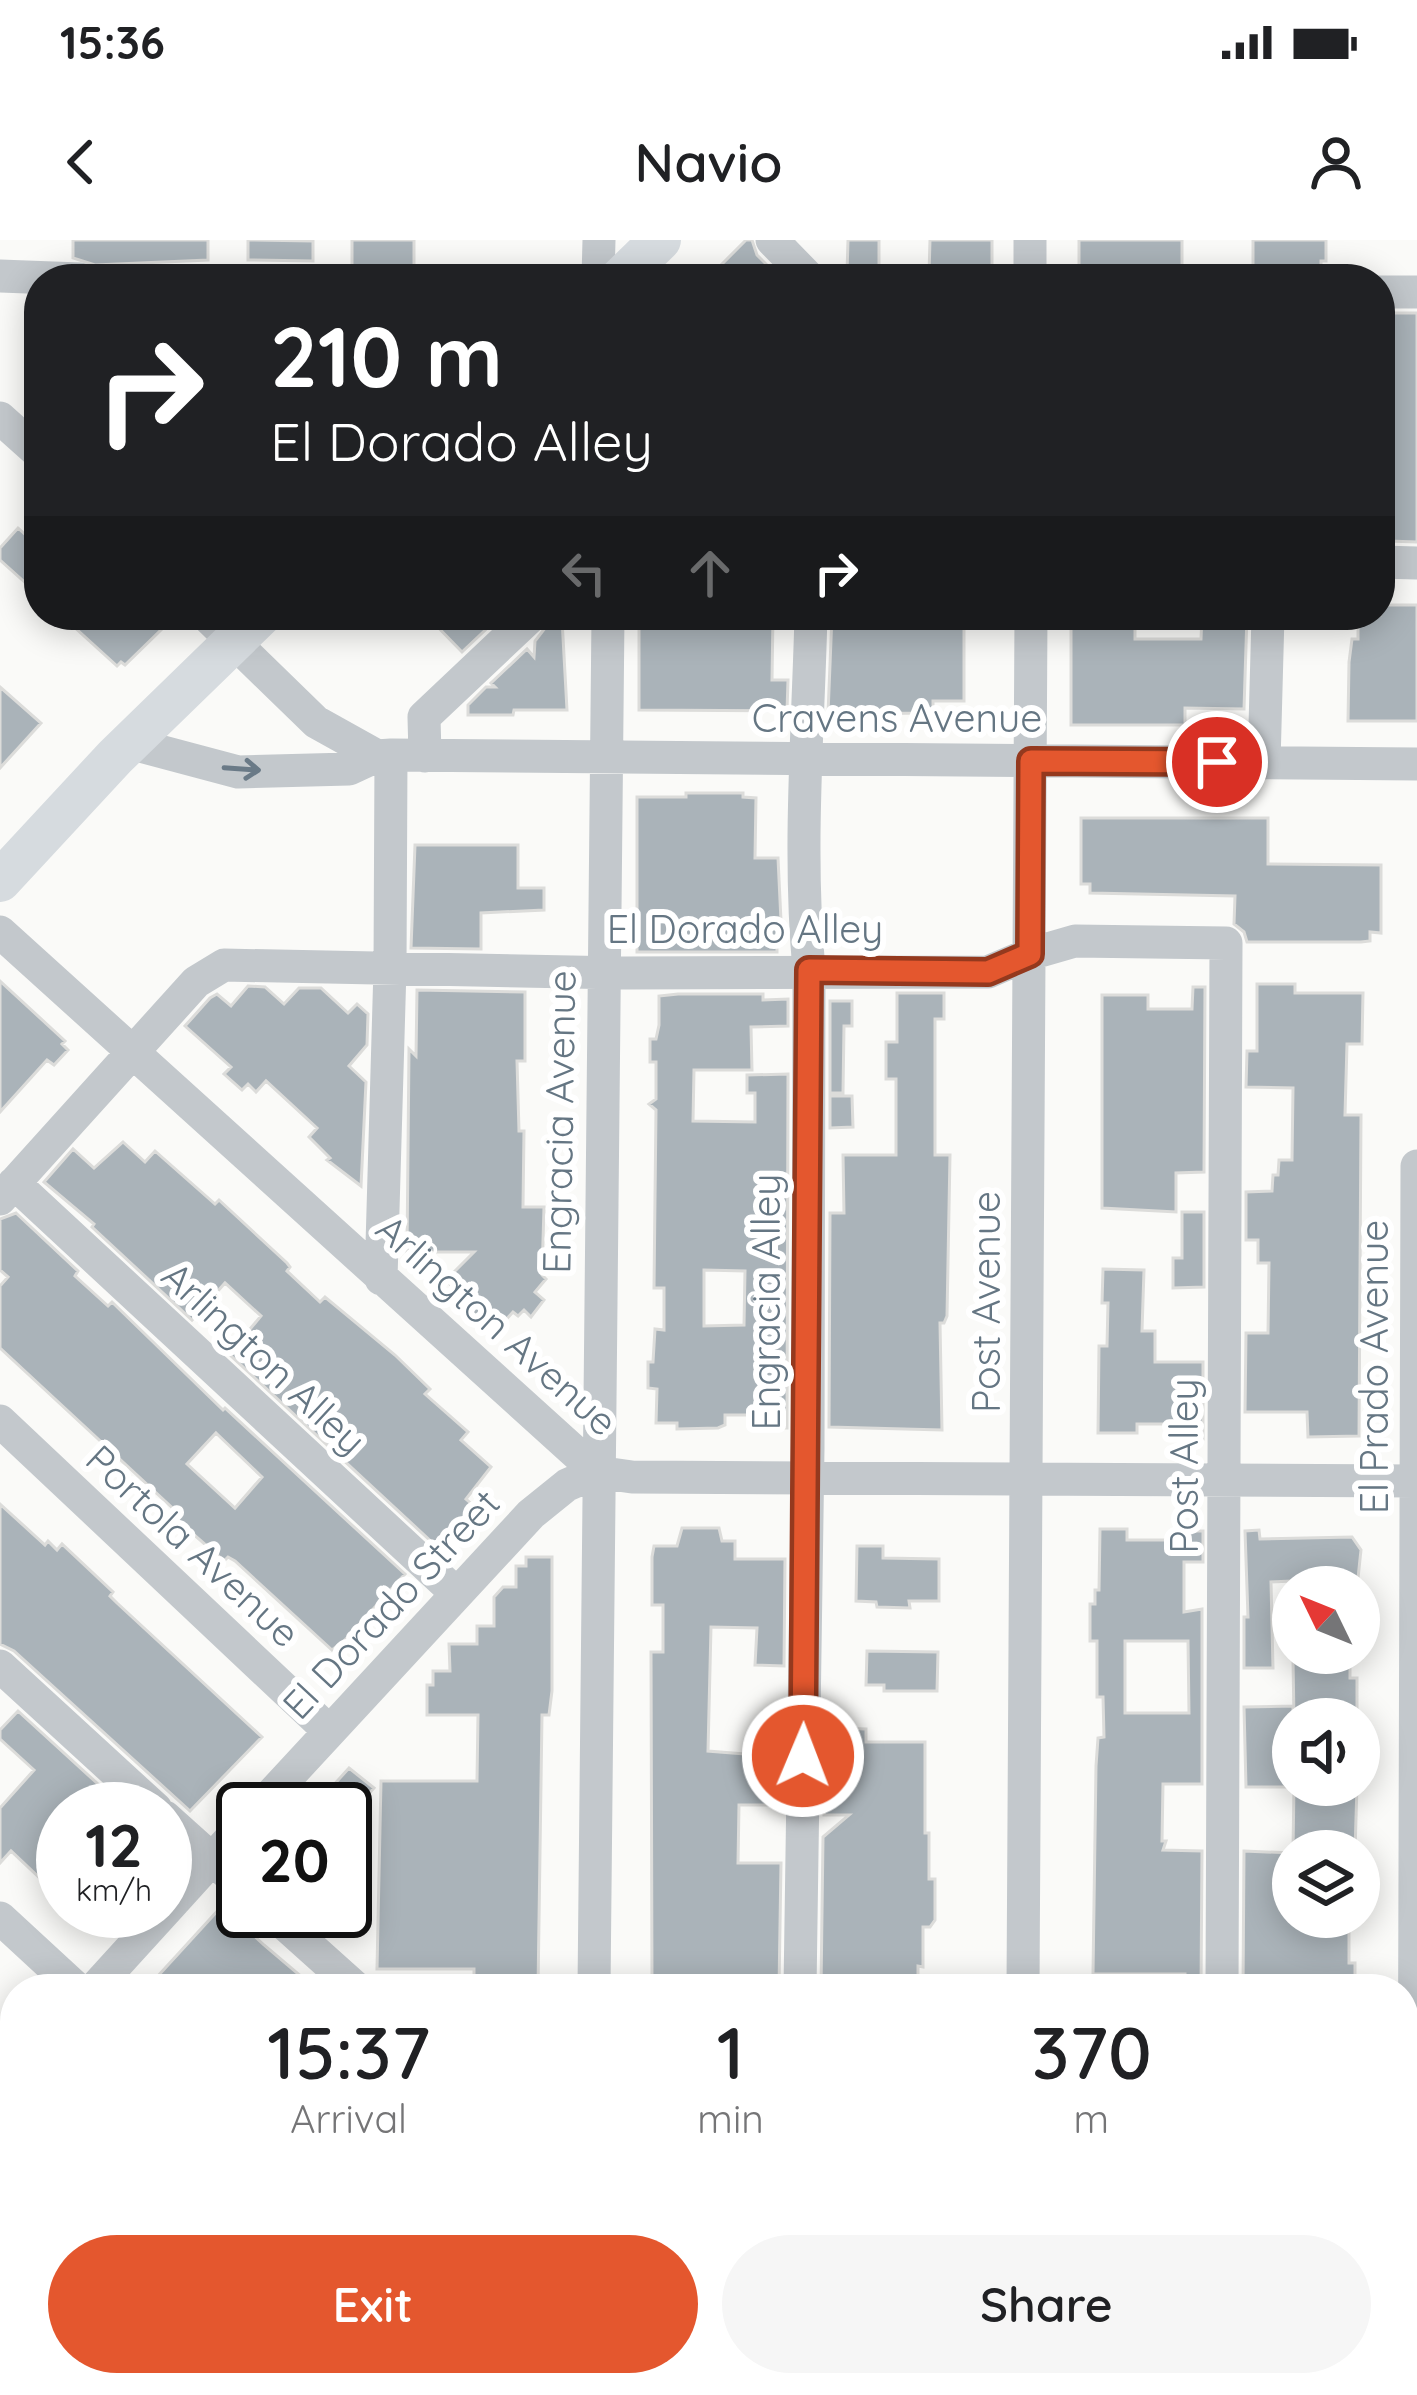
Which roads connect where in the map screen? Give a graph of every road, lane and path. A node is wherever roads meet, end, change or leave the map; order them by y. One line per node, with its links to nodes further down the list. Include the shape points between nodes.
1 (660, 240): 3 (main road)
2 (772, 240): 4 (street)
3 (635, 264)
4 (795, 264)
5 (0, 418): 6 (street)
6 (24, 440)
7 (228, 630): 14 (main road)
8 (238, 630): 15 (street, Cravens Avenue, via 316,722)
9 (516, 630): 16 (street, via 424,717)
10 (608, 630): 17 (street, Engracia Avenue)
11 (811, 630): 18 (street, Engracia Alley)
12 (1030, 630): 19 (street, Post Avenue)
13 (1268, 630): 20 (street)
14 (129, 743): 15 (street, Cravens Avenue, one-way to 15, via 238,772 350,769); 22 (main road)
15 (384, 756): 16 (street, Cravens Avenue); 26 (street)
16 (425, 756): 17 (street, Cravens Avenue)
17 (604, 758): 18 (street, Cravens Avenue); 28 (street, Engracia Avenue)
18 (808, 759): 19 (street, Cravens Avenue); 27 (street, Engracia Alley)
19 (1031, 761): 20 (street, Cravens Avenue); 25 (street, Post Avenue)
20 (1264, 763): 21 (street, Cravens Avenue)
21 (1417, 764)
22 (0, 881)
23 (0, 932): 29 (street, Arlington Avenue)
24 (1226, 944): 25 (street, El Dorado Alley, via 1075,941); 37 (street, Post Alley)
25 (1030, 954): 27 (street, El Dorado Alley, via 988,972); 35 (street, Post Avenue)
26 (390, 968): 28 (street, El Dorado Alley); 29 (street, El Dorado Alley, via 349,955 297,954 224,965); 32 (street)
27 (809, 970): 28 (street, El Dorado Alley); 36 (street, Engracia Alley)
28 (602, 971): 34 (street, Engracia Avenue)
29 (131, 1052): 31 (street, El Dorado Alley); 32 (street, Arlington Avenue)
30 (1417, 1166): 38 (street, El Prado Avenue)
31 (7, 1191): 39 (street, Arlington Alley)
32 (381, 1279): 34 (street, Arlington Avenue)
33 (0, 1421): 41 (street, Portola Avenue)
34 (597, 1472): 36 (street, Arlington Avenue); 39 (street, El Dorado Street, via 531,1514); 55 (street, Engracia Avenue)
35 (1026, 1476): 36 (street, Arlington Avenue); 37 (street, Arlington Avenue); 57 (street, Post Avenue)
36 (807, 1477): 56 (street, Engracia Alley)
37 (1226, 1478): 38 (street, Arlington Avenue); 58 (street, Post Alley)
38 (1416, 1481): 59 (street, El Prado Avenue)
39 (457, 1594): 41 (street, El Dorado Street)
40 (0, 1666): 42 (street)
41 (329, 1731): 43 (street, El Dorado Street)
42 (127, 1782)
43 (283, 1782)
44 (192, 1841): 46 (street)
45 (216, 1855): 46 (street)
46 (212, 1859): 47 (street); 48 (street)
47 (216, 1863)
48 (192, 1881)
49 (0, 1918): 52 (street)
50 (140, 1938): 53 (street)
51 (300, 1938): 54 (street)
52 (61, 1974)
53 (108, 1974)
54 (340, 1974)
55 (594, 1974)
56 (800, 1974)
57 (1024, 1974)
58 (1222, 1974)
59 (1413, 1974)

